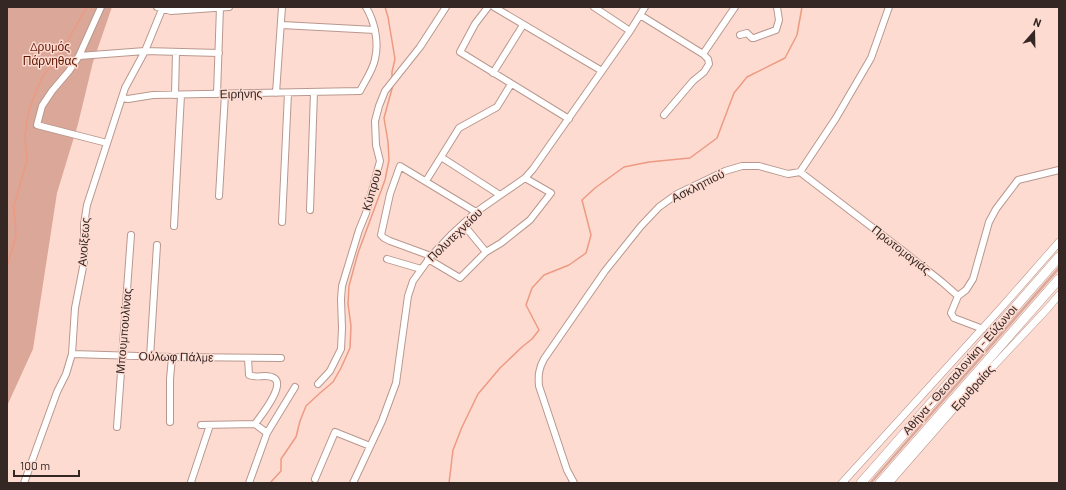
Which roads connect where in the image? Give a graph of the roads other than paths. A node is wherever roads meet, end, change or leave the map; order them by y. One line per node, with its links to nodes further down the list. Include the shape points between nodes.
1 (101, 7): 25 (street)
2 (220, 7): 3 (street); 14 (street, via 171,11); 23 (street)
3 (229, 7)
4 (282, 7): 16 (street)
5 (366, 7): 18 (street)
6 (446, 7): 69 (street, Κύπρου, via 420,47 385,91 379,106 375,121 380,161 342,286 341,349 330,371)
7 (488, 7): 27 (street, via 474,24 460,52)
8 (494, 7): 17 (street)
9 (594, 7): 19 (street)
10 (645, 7): 15 (street, Πολυτεχνείου)
11 (735, 7): 24 (street)
12 (777, 7): 20 (street, via 779,20 776,30 754,38 746,33)
13 (889, 7): 41 (street, via 871,58 836,118)
14 (161, 8): 21 (street, Ανοίξεως)
15 (640, 15): 19 (street, Πολυτεχνείου); 24 (street)
16 (282, 25): 18 (street); 30 (street)
17 (523, 25): 26 (street); 27 (street)
18 (375, 30): 29 (street, Ειρήνης, via 375,60 360,91)
19 (630, 31): 26 (street, Πολυτεχνείου)
20 (740, 35)
21 (145, 51): 22 (street); 25 (street); 35 (street, Ανοίξεως)
22 (176, 52): 23 (street); 34 (street)
23 (219, 53): 32 (street)
24 (703, 54): 36 (street, via 709,64 704,72)
25 (79, 56): 38 (street, via 42,106 37,125)
26 (602, 71): 37 (street, Πολυτεχνείου)
27 (493, 73): 28 (street)
28 (511, 84): 37 (street); 39 (street, via 497,107 459,128)
29 (314, 92): 31 (street, Ειρήνης); 46 (street)
30 (276, 93): 31 (street, Ειρήνης); 33 (street, Ειρήνης)
31 (288, 93): 48 (street)
32 (218, 94): 33 (street, Ειρήνης); 34 (street, Ειρήνης)
33 (225, 94): 45 (street)
34 (178, 95): 35 (street, Ειρήνης); 50 (street)
35 (122, 98): 38 (street, Ανοίξεως)
36 (664, 115)
37 (569, 119): 42 (street, Πολυτεχνείου)
38 (107, 143): 63 (street, Ανοίξεως, via 87,205 84,262 75,308)
39 (441, 157): 43 (street); 44 (street)
40 (1059, 170): 61 (street, via 1022,178 1015,182 996,209 987,228 973,279 966,290)
41 (800, 172): 61 (street, Πρωτομαγιάς); 83 (street, Ασκληπιού, via 788,174 759,166 742,166 677,194 641,226 604,271 539,368 539,386 544,403)
42 (525, 178): 44 (street, Πολυτεχνείου); 54 (street, via 551,193 530,220)
43 (426, 181): 47 (street); 56 (street, via 400,166 390,194 381,235)
44 (500, 195): 47 (street, Πολυτεχνείου)
45 (219, 196)
46 (310, 210)
47 (476, 212): 49 (street, Πολυτεχνείου)
48 (282, 222)
49 (462, 224): 54 (street); 56 (street, Πολυτεχνείου)
50 (174, 226)
51 (131, 235): 64 (street, Μπουμπουλίνας)
52 (1059, 242): 62 (main road)
53 (157, 245): 65 (street)
54 (486, 252): 56 (street, via 460,278)
55 (1059, 257): 85 (highway, Αθήνα - Θεσσαλονίκη - Εύζωνοι)
56 (429, 258): 58 (street, Πολυτεχνείου)
57 (387, 260): 58 (street)
58 (421, 269): 77 (street, Πολυτεχνείου, via 413,281 408,296 396,383)
59 (1059, 279): 86 (highway, Αθήνα - Θεσσαλονίκη - Εύζωνοι)
60 (1059, 295): 87 (main road, Ερυθραίας, via 962,399)
61 (958, 296): 62 (street, via 952,316)
62 (983, 329): 84 (main road)
63 (72, 354): 64 (street, Ούλωφ Πάλμε); 80 (street, Ανοίξεως)
64 (123, 356): 65 (street, Ούλωφ Πάλμε); 75 (street, Μπουμπουλίνας)
65 (150, 357): 66 (street, Ούλωφ Πάλμε)
66 (172, 357): 67 (street, Ούλωφ Πάλμε); 71 (street)
67 (248, 358): 68 (street, Ούλωφ Πάλμε); 72 (street, via 249,375 272,377 278,383 276,394)
68 (281, 358)
69 (318, 384)
70 (295, 387): 76 (street)
71 (170, 422)
72 (255, 424): 74 (street); 76 (street)
73 (201, 425): 74 (street)
74 (210, 425): 79 (street)
75 (117, 427)
76 (267, 433): 81 (street)
77 (370, 446): 78 (street, via 335,432); 82 (street, Πολυτεχνείου)
78 (315, 479)
79 (192, 482)
80 (24, 483)
81 (249, 483)
82 (354, 483)
83 (574, 483)
84 (842, 483)
85 (861, 483)
86 (880, 483)
87 (889, 483)

